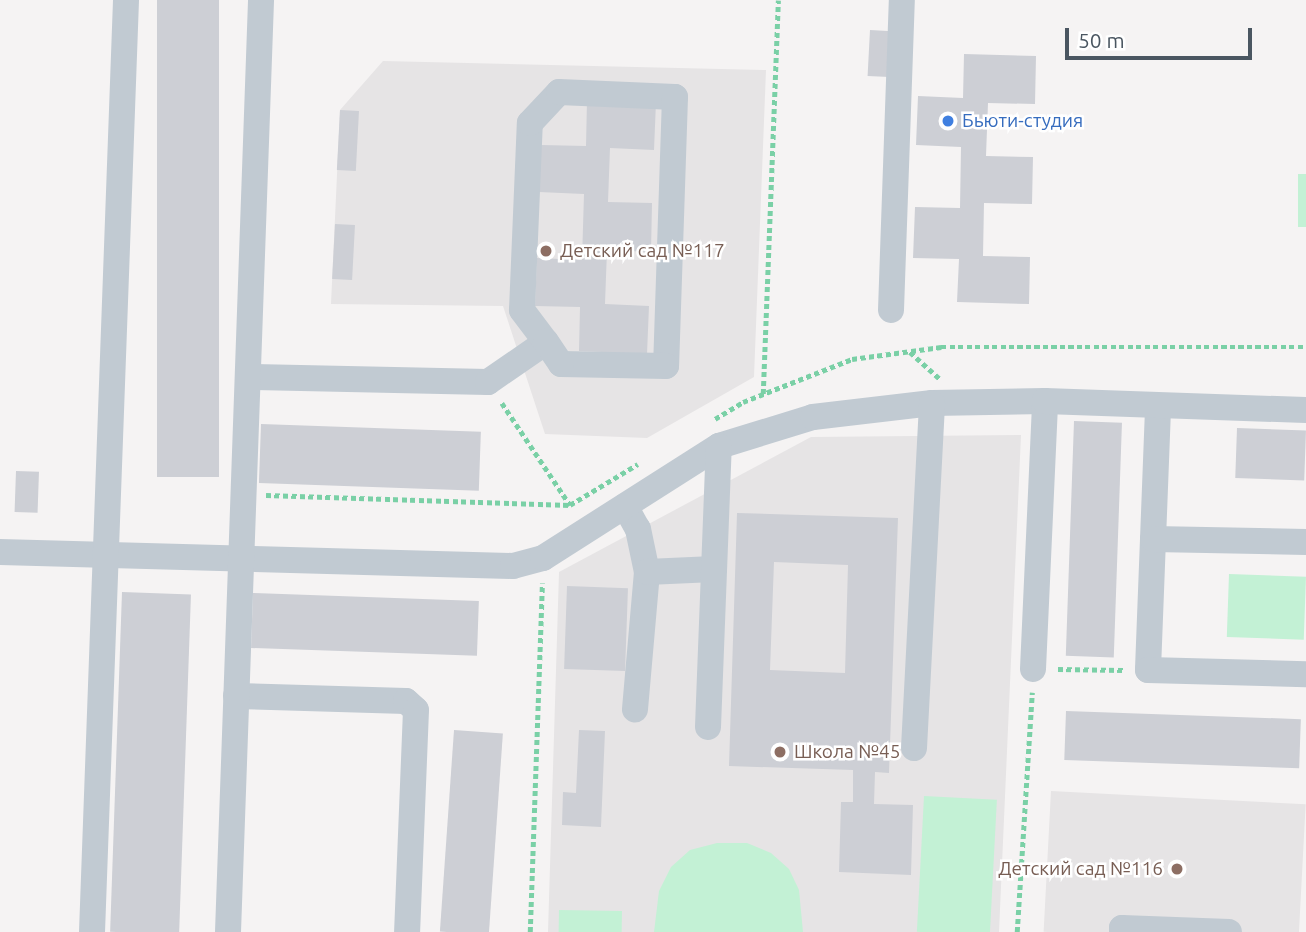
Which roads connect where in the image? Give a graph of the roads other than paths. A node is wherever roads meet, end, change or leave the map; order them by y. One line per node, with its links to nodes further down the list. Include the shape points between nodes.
1 (126, 0): 16 (lane)
2 (261, 0): 6 (lane)
3 (902, 0): 4 (lane)
4 (891, 310)
5 (546, 342): 5 (lane, via 522,310 530,123 559,92 675,97 666,366 561,364); 6 (lane, via 488,382)
6 (249, 377): 17 (lane)
7 (1045, 401): 8 (lane); 9 (lane); 20 (lane)
8 (932, 404): 11 (lane, via 813,417); 25 (lane)
9 (1158, 409): 10 (lane); 13 (lane)
10 (1306, 410)
11 (719, 446): 12 (lane); 18 (lane)
12 (625, 506): 17 (lane, via 542,558 513,566); 19 (lane, via 638,529)
13 (1153, 538): 14 (lane); 21 (lane, via 1148,670)
14 (1306, 541)
15 (0, 552): 16 (lane)
16 (108, 557): 17 (lane); 26 (lane)
17 (242, 559): 22 (lane)
18 (714, 569): 19 (lane); 24 (lane)
19 (647, 572): 23 (lane)
20 (1033, 669)
21 (1306, 674)
22 (236, 696): 27 (lane); 28 (lane, via 406,701 416,710)
23 (635, 709)
24 (708, 727)
25 (914, 748)
26 (92, 932)
27 (228, 932)
28 (407, 932)
29 (1122, 932): 30 (lane, via 1122,928)
30 (1229, 932)

